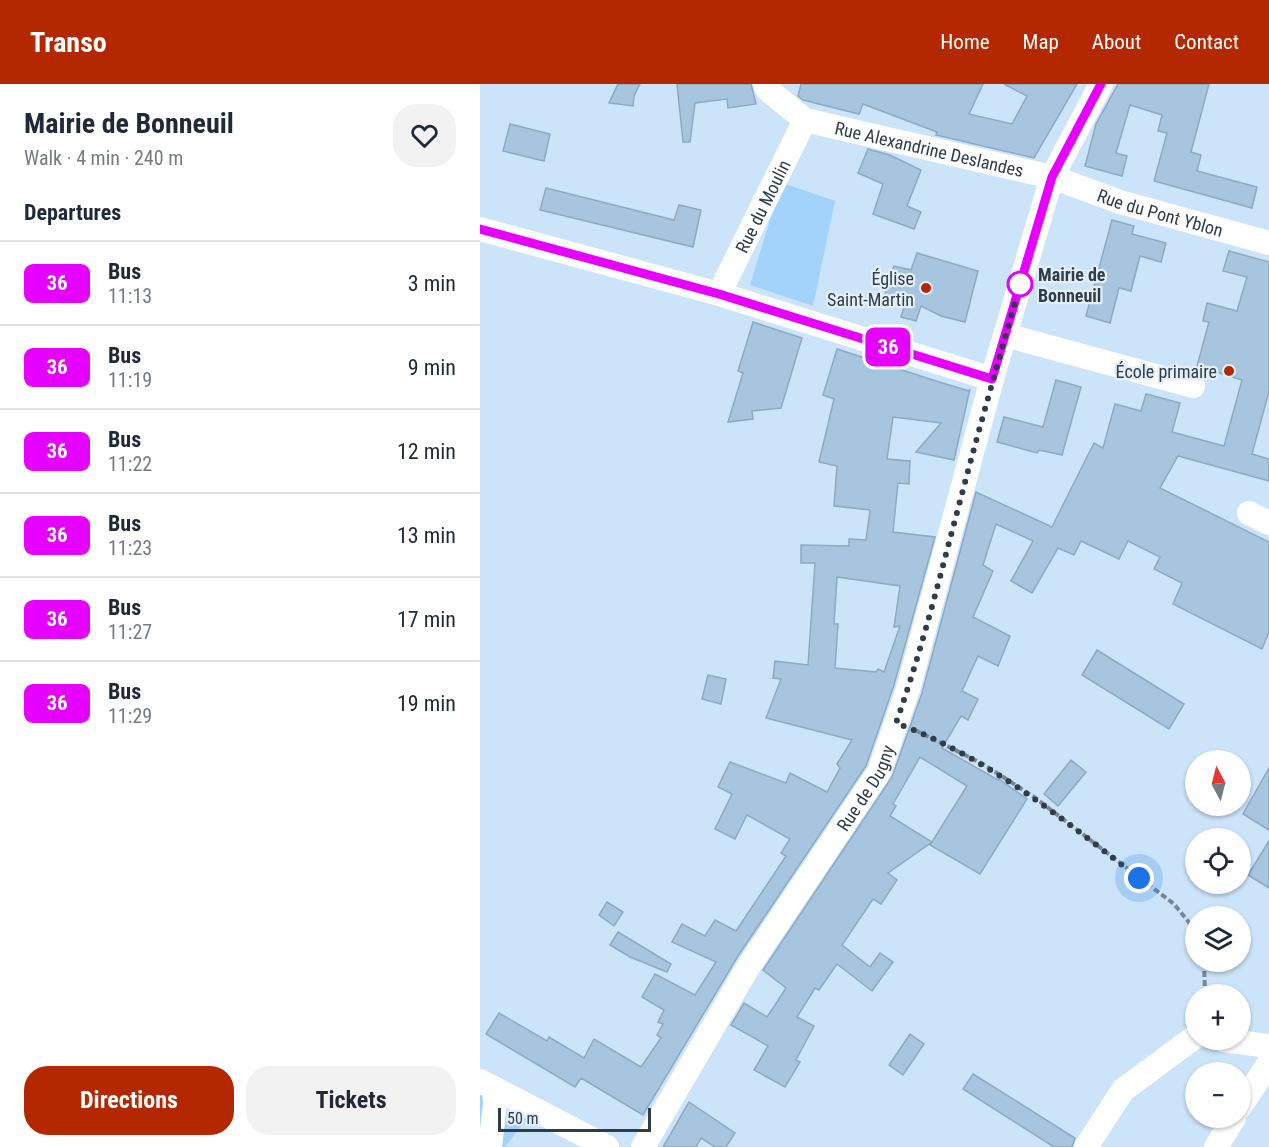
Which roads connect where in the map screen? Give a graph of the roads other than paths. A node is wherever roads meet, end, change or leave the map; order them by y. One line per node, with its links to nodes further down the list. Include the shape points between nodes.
1 (765, 84): 3 (street)
2 (1101, 84): 4 (street, Rue de Dugny)
3 (805, 120): 4 (street, Rue Alexandrine Deslandes); 7 (street, Rue du Moulin)
4 (1052, 177): 6 (street, Rue du Pont Yblon, via 1120,202); 8 (street, Rue de Dugny)
5 (480, 230): 7 (street)
6 (1269, 243)
7 (719, 294): 9 (street)
8 (1005, 335): 9 (street, Rue de Dugny); 10 (street)
9 (992, 379): 20 (street, Rue de Dugny, via 908,689 879,772 750,964)
10 (1192, 386)
11 (1185, 1043): 21 (street, via 1123,1090)
12 (1251, 1044): 13 (street)
13 (1269, 1046)
14 (1269, 1063): 16 (street)
15 (487, 1085): 18 (street, via 495,1104); 19 (street)
16 (1251, 1090)
17 (1228, 1128): 22 (street)
18 (490, 1147)
19 (607, 1147)
20 (643, 1147)
21 (1086, 1147)
22 (1216, 1147)

